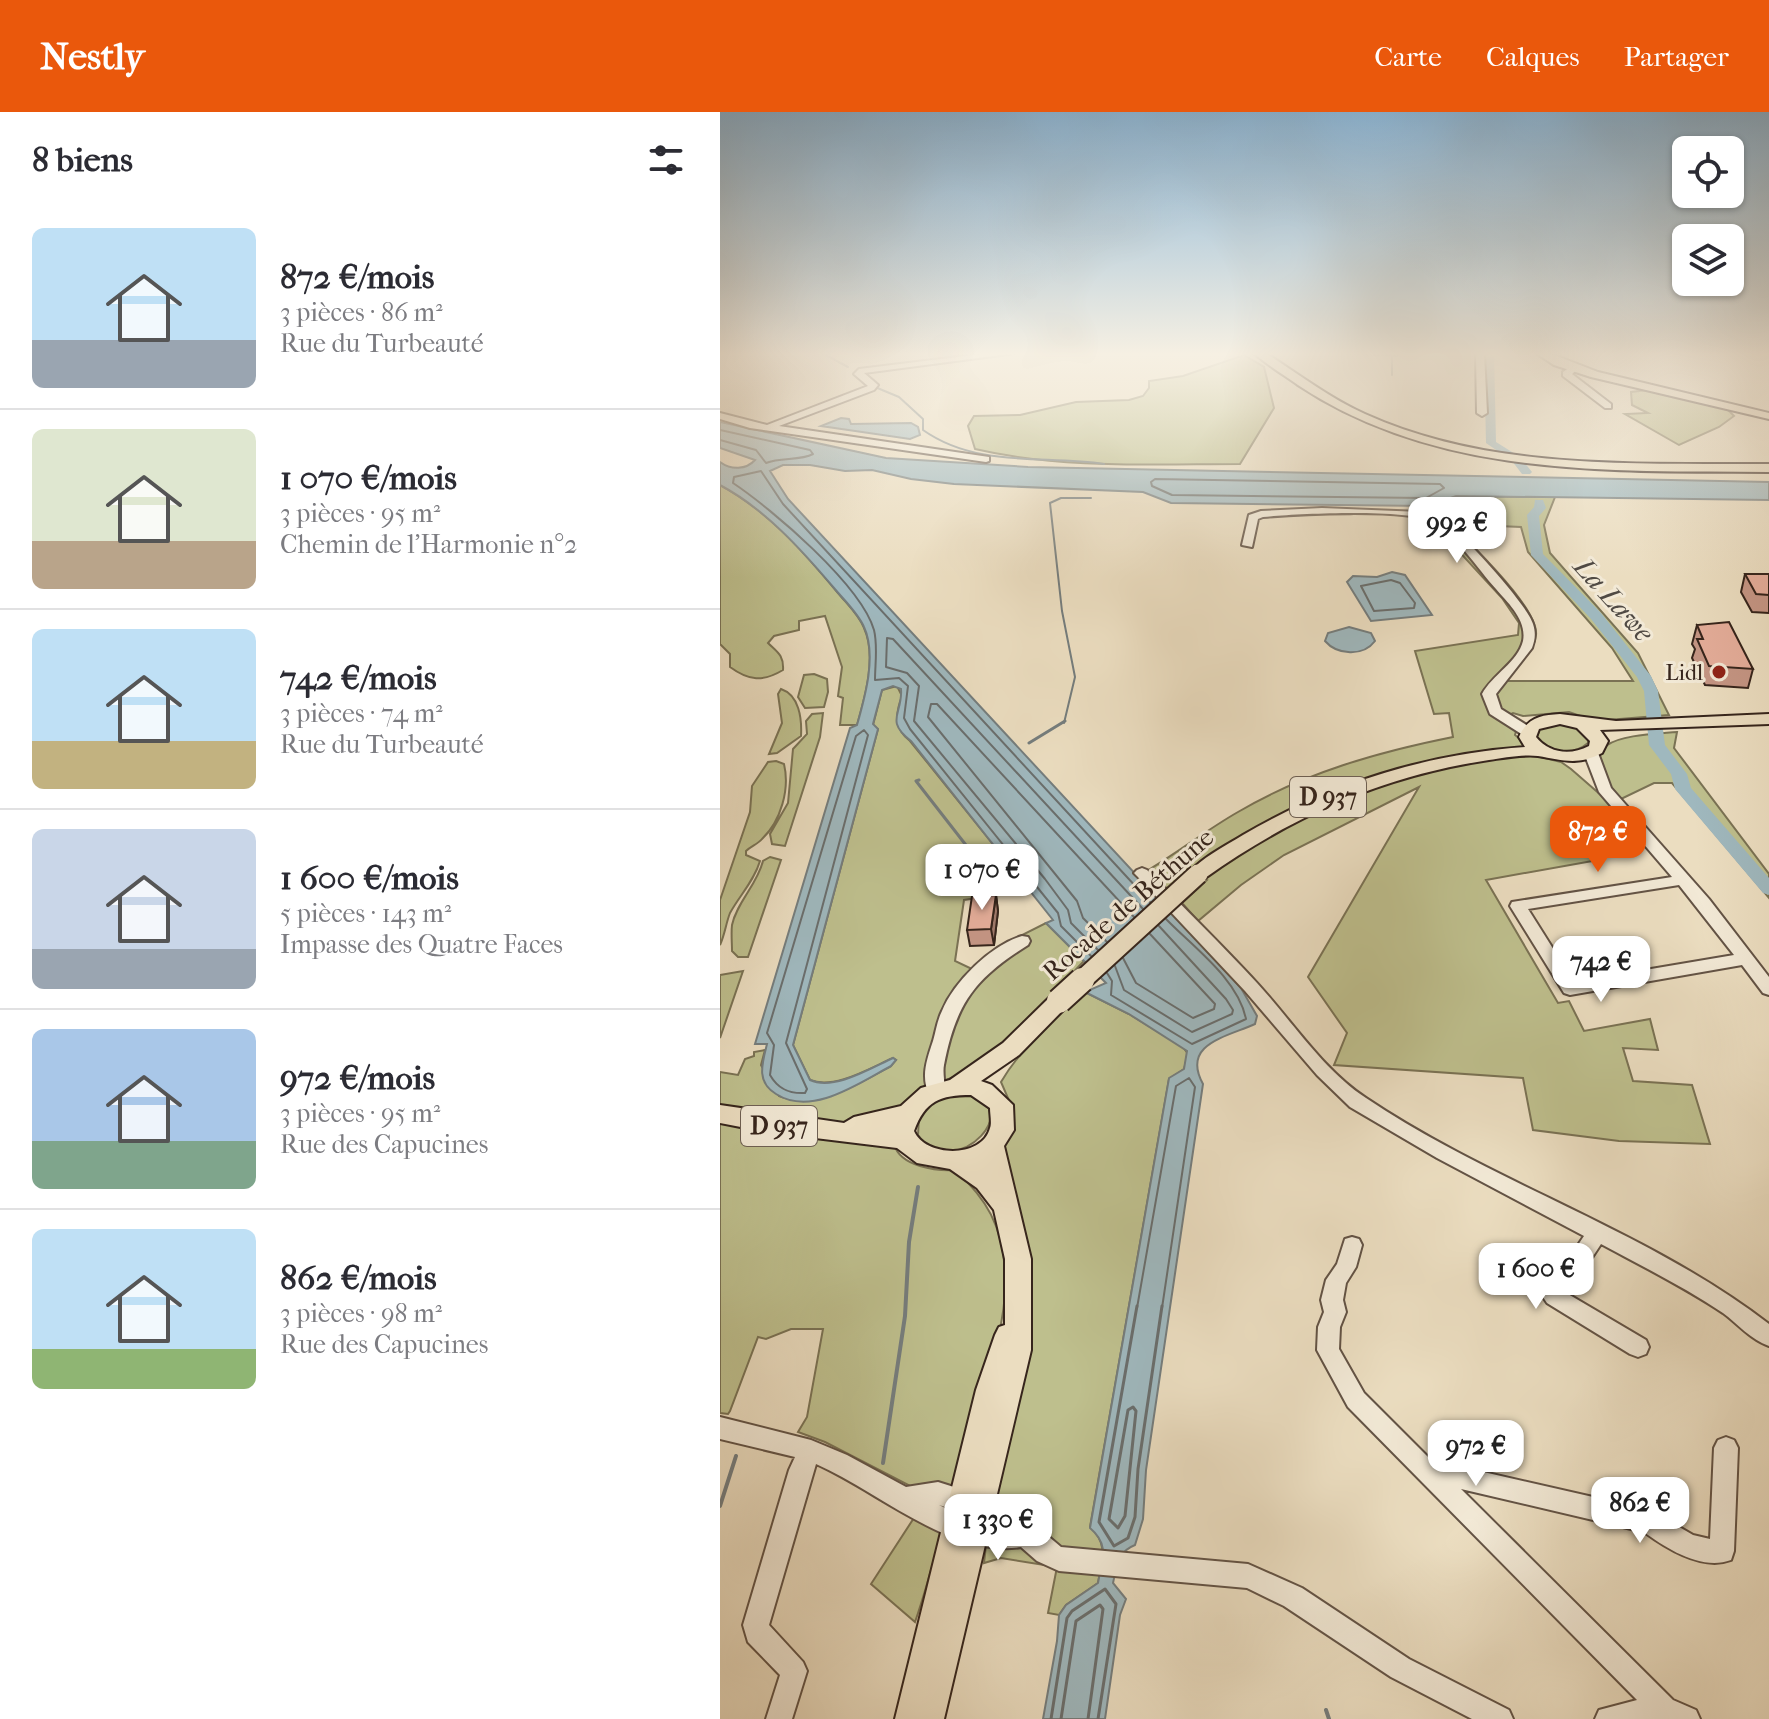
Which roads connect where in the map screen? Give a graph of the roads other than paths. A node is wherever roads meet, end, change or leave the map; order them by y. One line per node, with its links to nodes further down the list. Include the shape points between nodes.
1 (776, 428): 3 (street)
2 (1395, 428): 4 (main road, via 1434,442 1532,460)
3 (986, 459)
4 (1769, 468)
5 (1248, 545): 11 (street, via 1253,517 1261,514 1411,513 1438,521 1526,619 1529,643 1489,694 1495,711)
6 (1769, 719): 8 (main road)
7 (1582, 723): 10 (main road); 11 (main road, via 1560,719); 12 (main road, via 1595,731)
8 (1668, 726): 9 (main road); 10 (main road)
9 (1769, 726)
10 (1645, 728): 12 (main road, Rocade de Béthune, via 1611,735)
11 (1532, 730): 13 (main road); 14 (main road, Rocade de Béthune / D 937, via 1513,747)
12 (1595, 747): 13 (main road, Rocade de Béthune, via 1567,757); 16 (street, via 1604,789)
13 (1541, 751): 14 (main road, Rocade de Béthune / D 937)
14 (1475, 759): 20 (main road, Rocade de Béthune / D 937, bridge, via 1409,770 1338,793 1256,834 1198,874)
15 (1142, 873): 30 (street, via 1357,1102)
16 (1683, 880): 18 (street); 18 (street, via 1518,906 1570,989)
17 (1022, 941): 21 (street, via 973,978 949,1012 931,1077)
18 (1745, 959): 19 (street)
19 (1769, 989)
20 (1011, 1049): 21 (main road, Rocade de Béthune / D 937); 22 (main road, Rocade de Béthune / D 937, via 996,1079)
21 (946, 1089): 22 (main road, via 971,1087); 23 (main road)
22 (994, 1098): 27 (main road, via 1004,1115)
23 (908, 1113): 25 (main road, D 937); 26 (main road)
24 (720, 1114): 25 (main road, D 937, via 783,1127)
25 (839, 1129): 26 (main road, D 937)
26 (905, 1140): 28 (main road, via 930,1160)
27 (992, 1144): 28 (main road); 29 (main road)
28 (957, 1161): 29 (main road, via 986,1181)
29 (1005, 1208): 32 (main road)
30 (1597, 1233): 33 (street, via 1717,1298); 34 (street, via 1554,1297)
31 (1352, 1245): 38 (street, via 1336,1280 1328,1350 1356,1400)
32 (1020, 1292): 39 (main road, via 990,1390); 39 (main road, via 1017,1350)
33 (1769, 1337)
34 (1638, 1347)
35 (720, 1428): 37 (street)
36 (1726, 1448): 38 (street, via 1722,1551 1711,1553 1650,1522)
37 (811, 1451): 39 (street, via 928,1511); 41 (street, via 756,1625 757,1633 794,1671)
38 (1422, 1469): 40 (street)
39 (968, 1516): 42 (main road); 43 (main road, via 961,1585); 44 (street, via 996,1538 1027,1534 1059,1559 1248,1576 1276,1587 1400,1668)
40 (1676, 1714): 45 (street)
41 (779, 1719)
42 (912, 1719)
43 (927, 1719)
44 (1500, 1719)
45 (1608, 1719)

